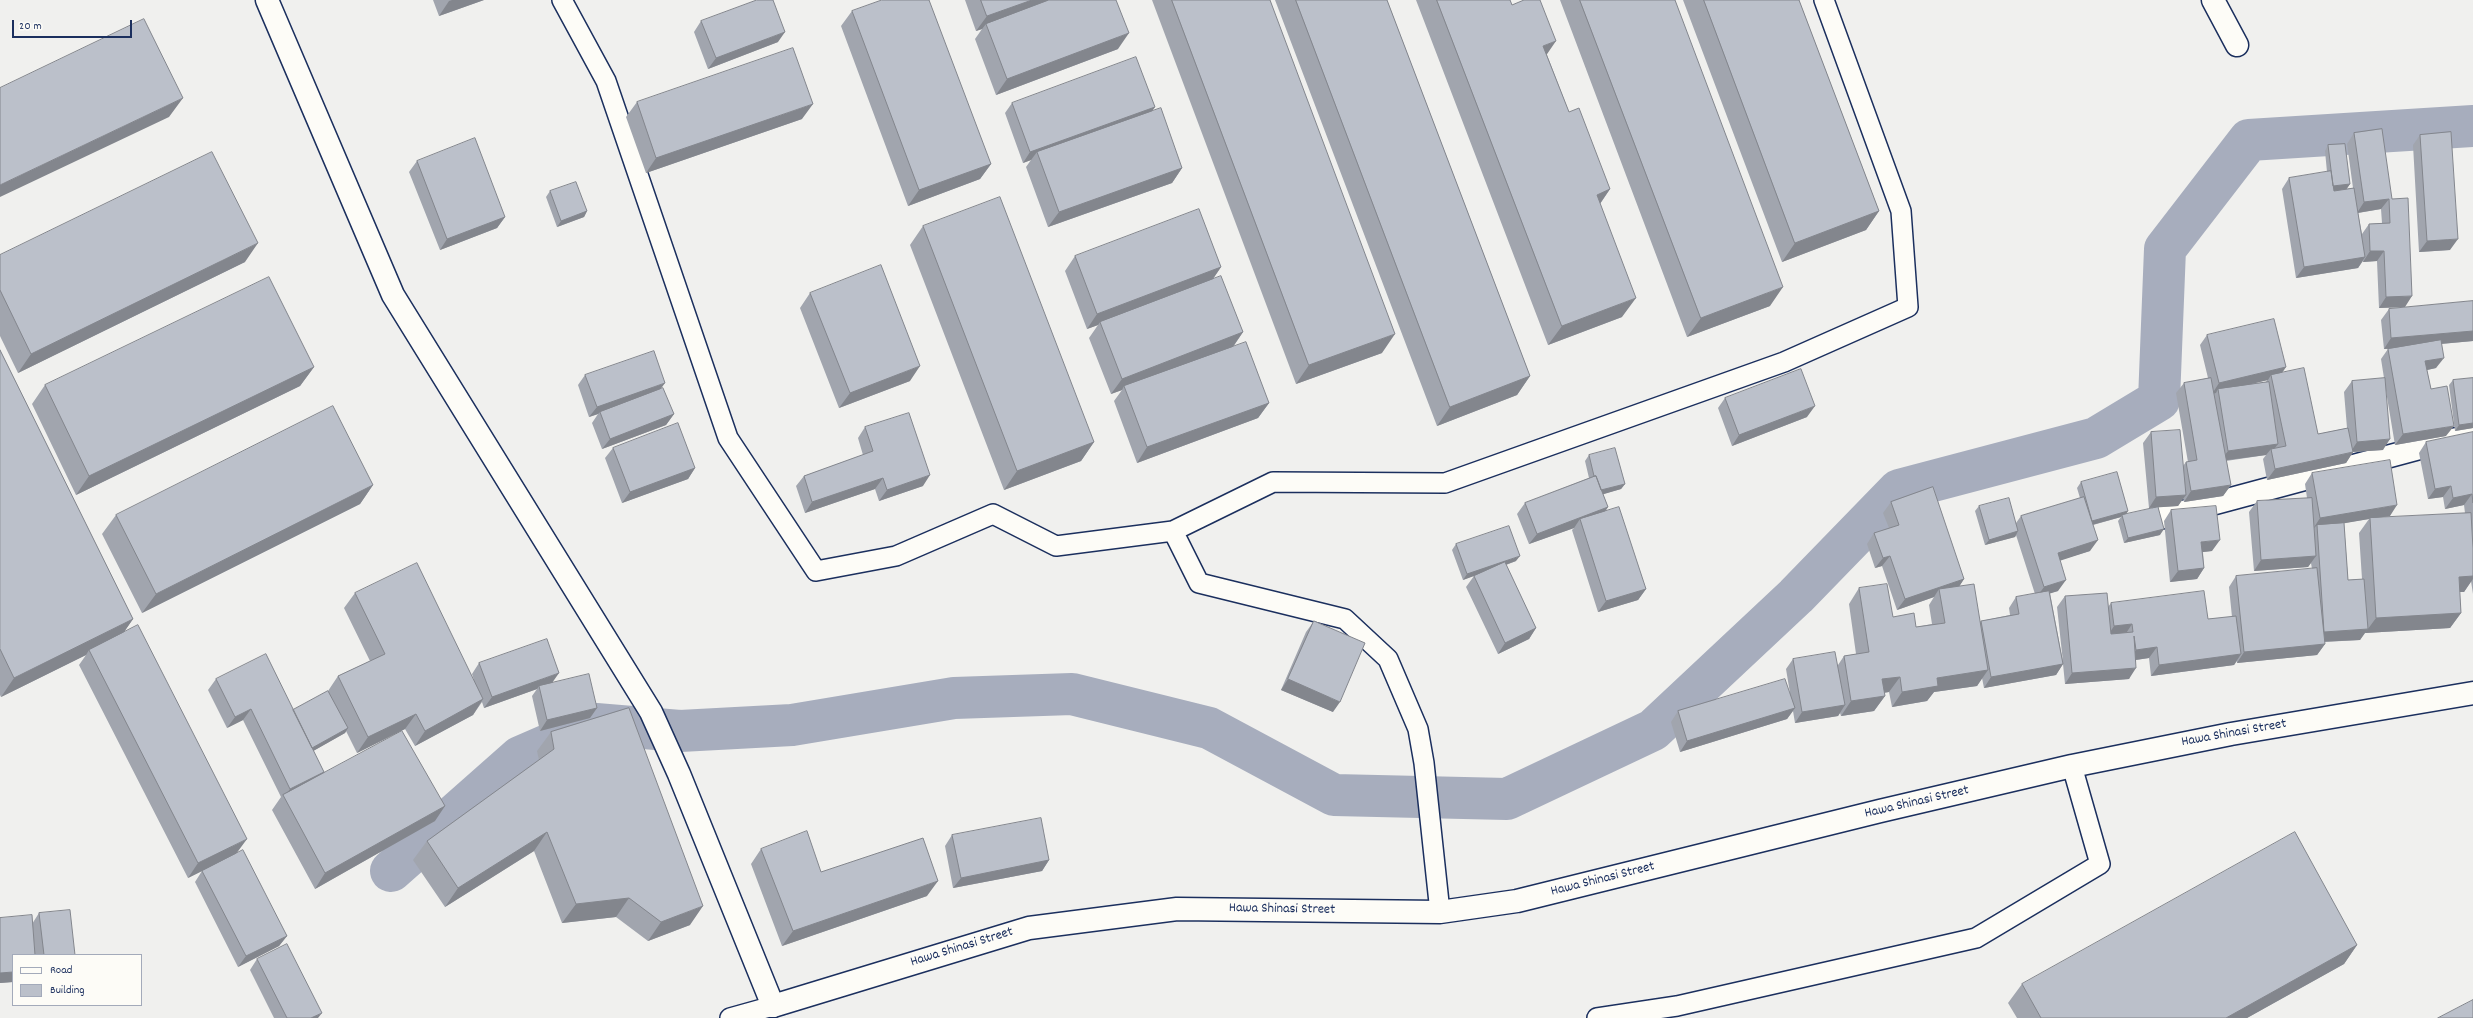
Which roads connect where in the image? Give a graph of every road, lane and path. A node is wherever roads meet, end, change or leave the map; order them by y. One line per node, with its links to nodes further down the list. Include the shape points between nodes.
1 (267, 0): 12 (street, via 393,295 651,712 679,774)
2 (562, 0): 8 (lane, via 606,81 728,438 816,571 896,556 992,514 1056,546)
3 (1824, 0): 8 (lane, via 1902,211 1908,307 1784,362 1445,483 1273,482)
4 (2213, 0): 5 (street)
5 (2237, 45)
6 (2473, 436): 7 (street, via 2446,441)
7 (2160, 518)
8 (1173, 531): 11 (lane, via 1199,583 1345,619 1388,659 1418,729)
9 (2473, 693): 10 (street, Hawa Shinasi Street, via 2231,734)
10 (2072, 766): 11 (street, Hawa Shinasi Street, via 1517,902); 14 (lane, via 2100,864 1976,938 1677,1006)
11 (1440, 912): 12 (street, Hawa Shinasi Street, via 1177,909 1028,928)
12 (772, 1006): 13 (lane, Hawa Shinasi Street)
13 (730, 1018)
14 (1597, 1018)

